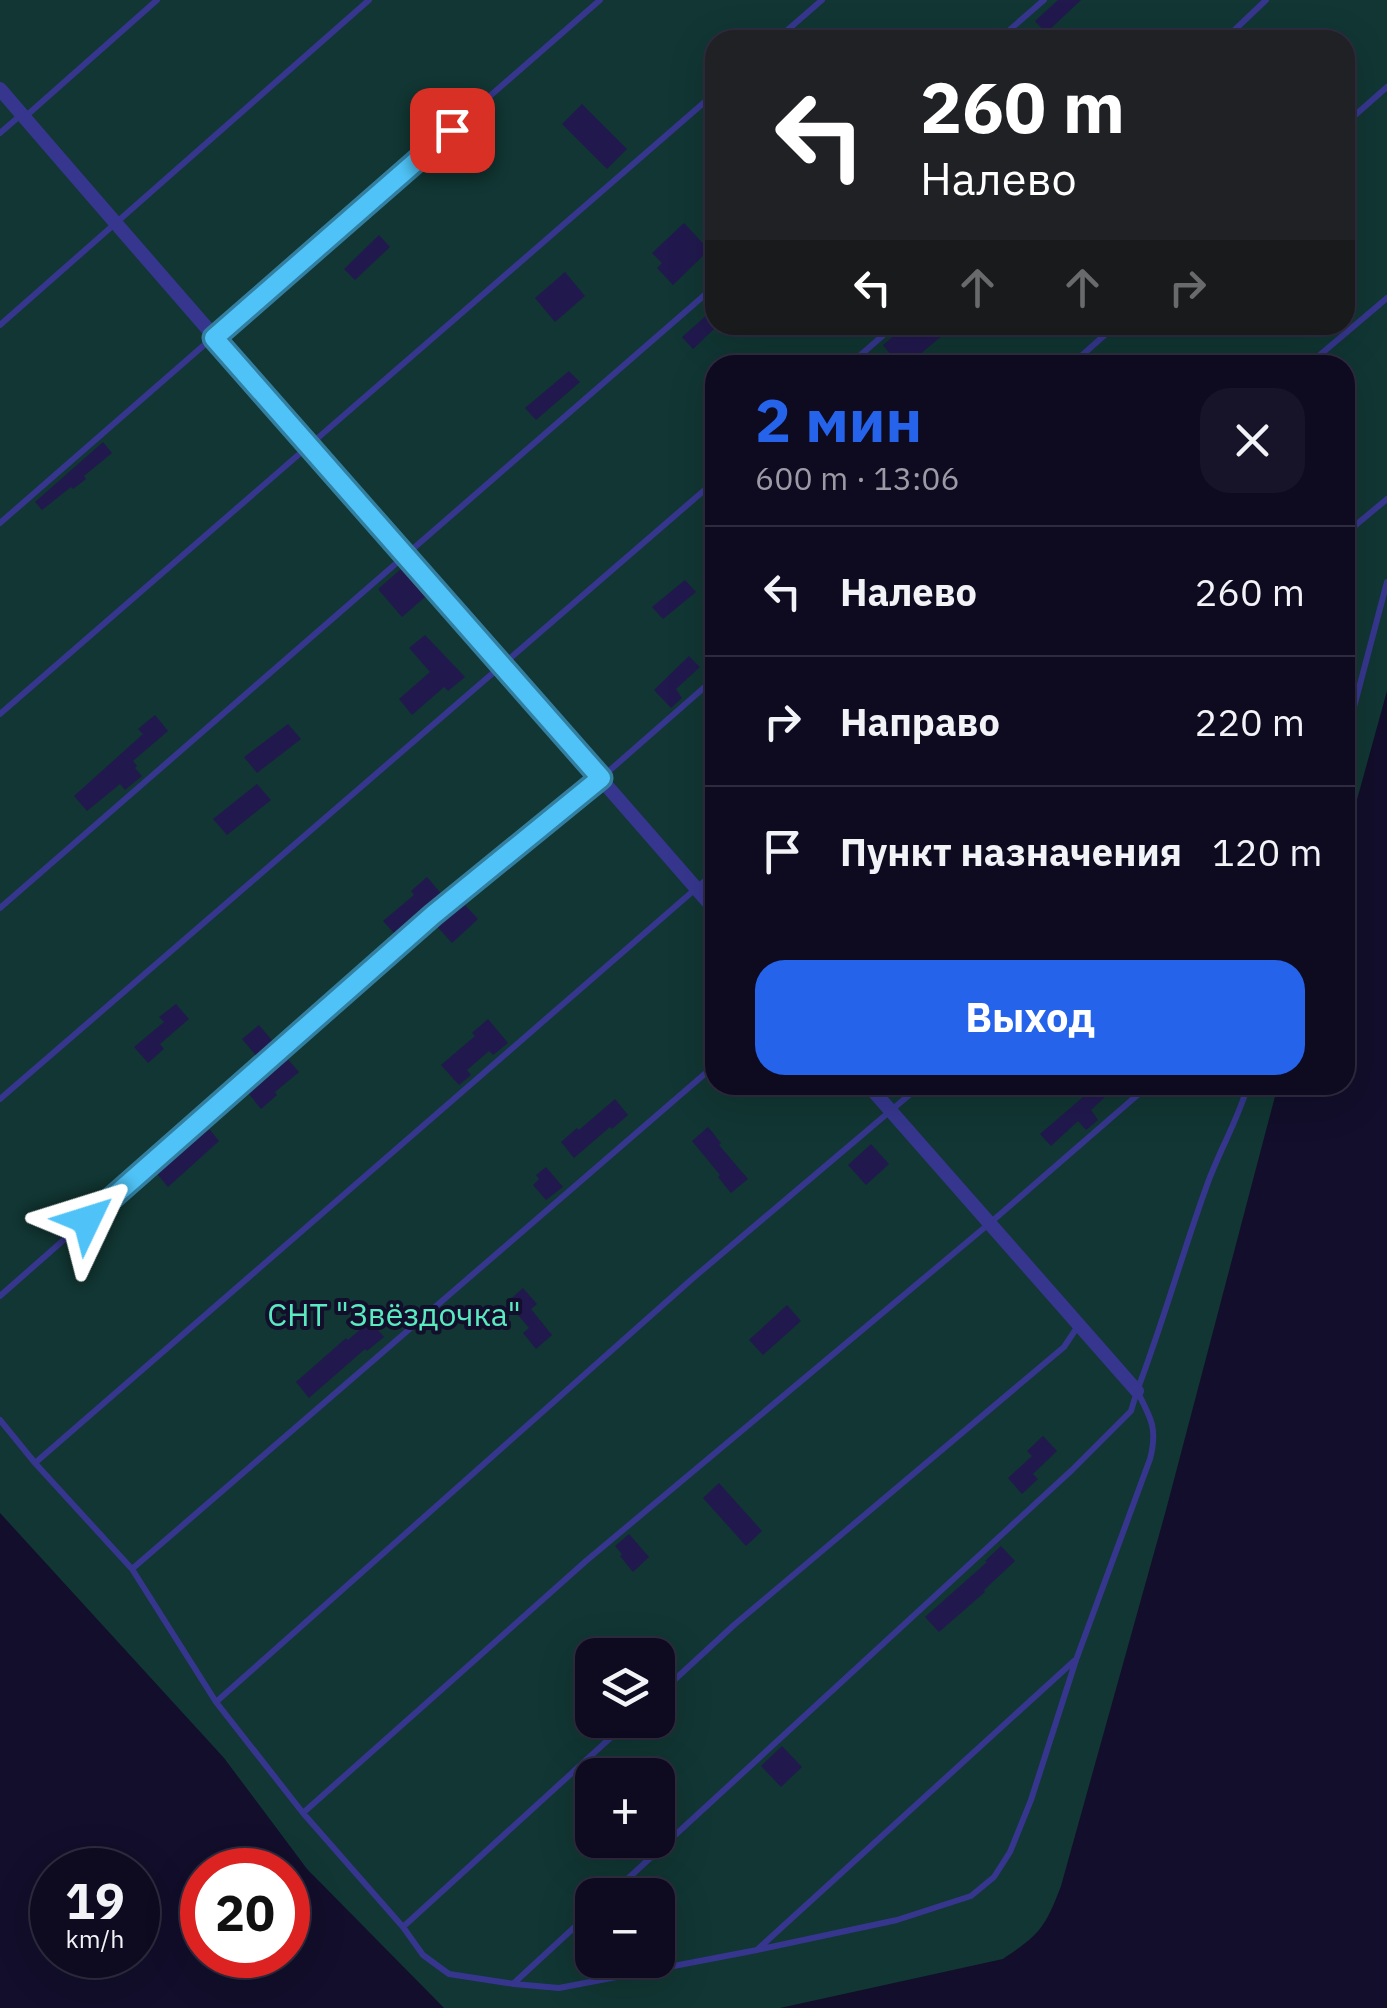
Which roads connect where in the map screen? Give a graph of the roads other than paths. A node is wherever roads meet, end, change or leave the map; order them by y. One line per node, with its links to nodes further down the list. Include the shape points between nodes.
1 (157, 0): 14 (lane)
2 (370, 0): 16 (lane)
3 (600, 0): 24 (lane)
4 (822, 0): 7 (lane)
5 (1044, 0): 8 (lane)
6 (1266, 0): 9 (lane)
7 (788, 30)
8 (1010, 30)
9 (1234, 30)
10 (1387, 87): 13 (lane)
11 (0, 89): 14 (street)
12 (705, 102): 28 (lane)
13 (1355, 115)
14 (23, 116): 15 (lane); 16 (street)
15 (0, 133)
16 (117, 224): 19 (lane); 24 (street)
17 (705, 295): 33 (lane)
18 (1387, 298): 20 (lane)
19 (0, 325)
20 (1355, 325)
21 (884, 335): 25 (lane)
22 (1105, 335): 26 (lane)
23 (1343, 335): 27 (lane)
24 (214, 338): 28 (street); 31 (lane)
25 (860, 355)
26 (1082, 355)
27 (1320, 355)
28 (310, 447): 33 (street); 38 (lane)
29 (705, 490): 35 (lane)
30 (1387, 499): 32 (lane)
31 (0, 522)
32 (1355, 526)
33 (406, 555): 35 (street); 43 (lane)
34 (1387, 582): 37 (lane)
35 (503, 665): 39 (street); 49 (lane)
36 (705, 687): 39 (lane)
37 (1355, 697)
38 (0, 714)
39 (601, 778): 41 (street); 52 (lane, via 433,915)
40 (705, 880): 41 (lane)
41 (696, 888): 42 (street); 56 (lane)
42 (705, 898)
43 (0, 908)
44 (705, 1074): 57 (lane)
45 (877, 1095): 50 (street)
46 (910, 1095): 50 (lane)
47 (1137, 1095): 51 (lane)
48 (1245, 1095): 54 (lane, via 1216,1159)
49 (0, 1098)
50 (891, 1111): 51 (street); 60 (lane)
51 (990, 1223): 53 (street); 62 (lane, via 586,1561)
52 (0, 1296)
53 (1079, 1325): 54 (street); 59 (lane, via 1064,1346)
54 (1137, 1391): 58 (lane, via 1156,1436); 63 (lane, via 1132,1411 1072,1470)
55 (0, 1420): 56 (lane)
56 (35, 1463): 57 (lane)
57 (132, 1569): 60 (lane)
58 (1076, 1660): 66 (lane); 66 (lane, via 1031,1800 994,1877 971,1896 897,1920)
59 (675, 1679)
60 (216, 1702): 62 (lane)
61 (610, 1738): 65 (lane)
62 (303, 1813): 65 (lane)
63 (628, 1878)
64 (575, 1927): 67 (lane)
65 (403, 1928): 67 (lane, via 449,1974)
66 (758, 1950): 67 (lane, via 559,1988)
67 (514, 1984)

